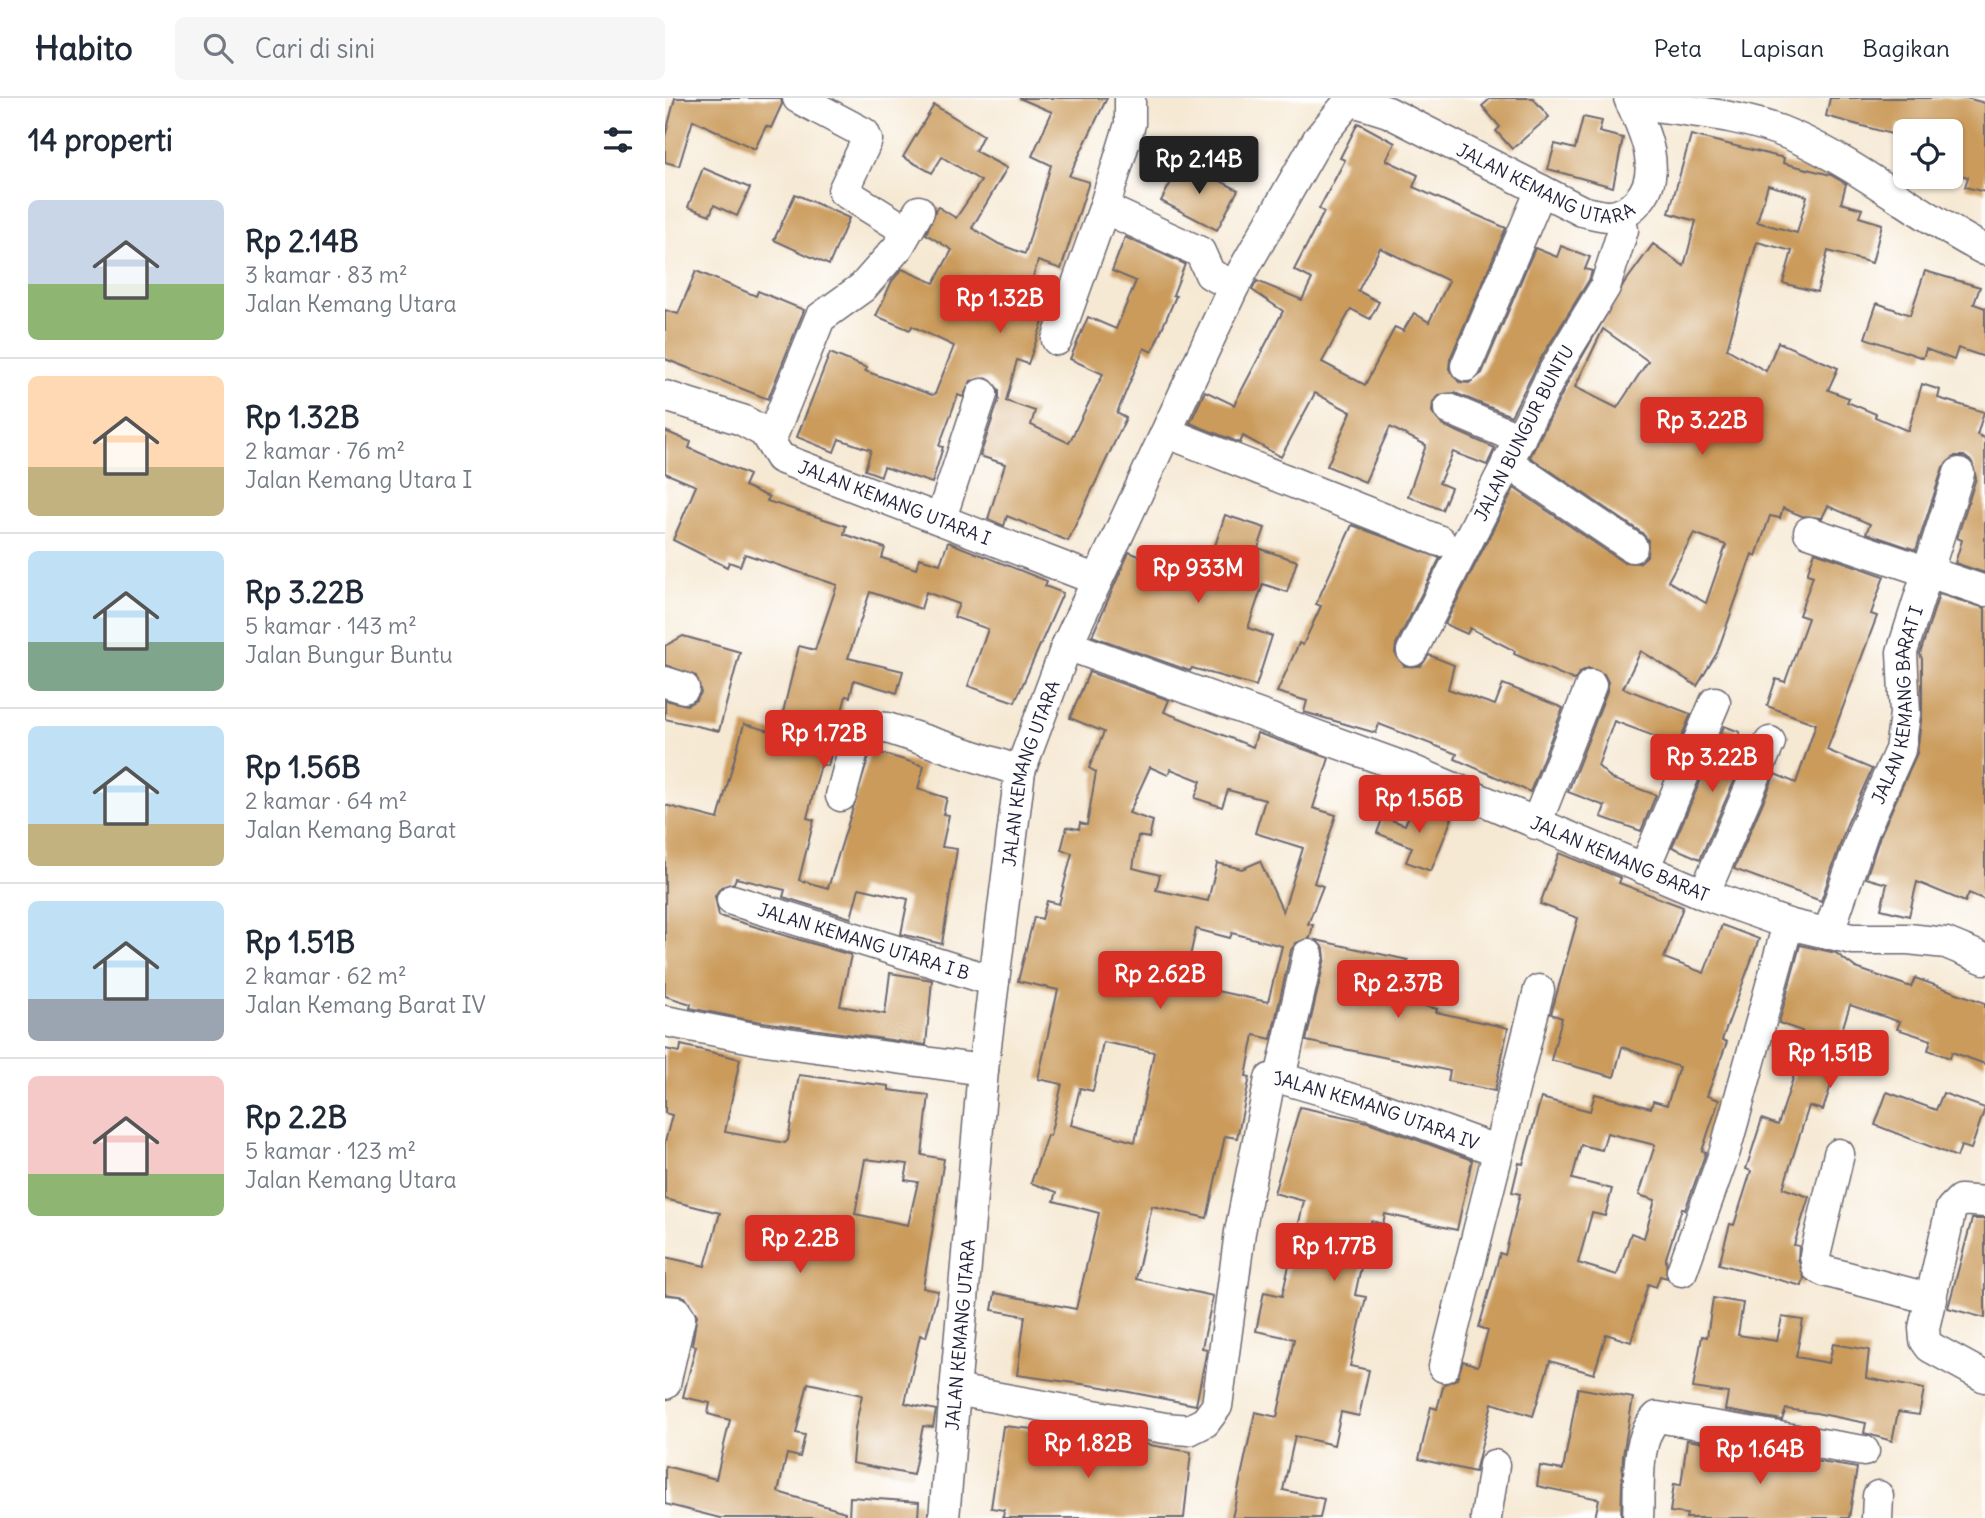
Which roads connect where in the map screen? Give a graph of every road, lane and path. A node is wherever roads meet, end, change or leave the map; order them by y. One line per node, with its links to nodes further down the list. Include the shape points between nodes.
1 (798, 98): 16 (street, via 864,133 867,140 843,191 913,221 899,246 863,287 820,318)
2 (1131, 98): 6 (street, via 1130,124)
3 (1351, 99): 5 (street, JALAN KEMANG UTARA, via 1388,112); 9 (street, JALAN KEMANG UTARA, via 1318,139)
4 (1630, 101): 7 (street, JALAN KEMANG UTARA, via 1652,162 1644,195); 8 (street, via 1741,120 1791,135 1841,160 1946,230)
5 (1541, 190): 7 (street, JALAN KEMANG UTARA, via 1582,211); 11 (street)
6 (1104, 208): 9 (street, via 1200,252 1210,274); 10 (street)
7 (1620, 214): 17 (street, JALAN BUNGUR BUNTU, via 1623,230 1605,287)
8 (1985, 250)
9 (1234, 286): 15 (street, JALAN KEMANG UTARA)
10 (1058, 340)
11 (1466, 366)
12 (982, 394): 19 (street)
13 (665, 396): 16 (street, JALAN KEMANG UTARA I, via 742,420 764,432)
14 (1449, 409): 17 (street)
15 (1168, 433): 21 (street); 24 (street, JALAN KEMANG UTARA)
16 (770, 441): 19 (street, JALAN KEMANG UTARA I, via 780,458)
17 (1513, 450): 22 (street); 27 (street, JALAN BUNGUR BUNTU)
18 (1959, 473): 23 (street, JALAN KEMANG BARAT I)
19 (941, 518): 24 (street, JALAN KEMANG UTARA I)
20 (1809, 532): 23 (street)
21 (1440, 541)
22 (1632, 547)
23 (1927, 571): 25 (street); 38 (street, JALAN KEMANG BARAT I, via 1902,652 1905,715 1900,750 1864,830)
24 (1097, 580): 26 (street, JALAN KEMANG UTARA)
25 (1985, 591)
26 (1067, 645): 31 (street, JALAN KEMANG UTARA); 33 (street, JALAN KEMANG BARAT, via 1328,738)
27 (1412, 651)
28 (1591, 685): 33 (street)
29 (1715, 702): 34 (street)
30 (1770, 742): 35 (street)
31 (1020, 771): 32 (street, via 887,728 865,726 857,736); 41 (street, JALAN KEMANG UTARA)
32 (841, 796)
33 (1536, 824): 34 (street, JALAN KEMANG BARAT)
34 (1644, 869): 35 (street, JALAN KEMANG BARAT)
35 (1704, 894): 37 (street, JALAN KEMANG BARAT)
36 (732, 900): 41 (street, JALAN KEMANG UTARA I B)
37 (1787, 925): 38 (street, JALAN KEMANG BARAT); 49 (street, via 1725,1151)
38 (1828, 934): 40 (street, JALAN KEMANG BARAT, via 1946,943)
39 (1308, 955): 45 (street)
40 (1985, 959)
41 (994, 981): 44 (street, JALAN KEMANG UTARA)
42 (1539, 990): 46 (street, JALAN KEMANG UTARA IV)
43 (665, 1021): 44 (street, via 758,1039)
44 (983, 1070): 55 (street, JALAN KEMANG UTARA)
45 (1280, 1078): 46 (street, JALAN KEMANG UTARA IV, via 1373,1105); 55 (street, JALAN KEMANG UTARA IV, via 1270,1079 1267,1086 1240,1232 1222,1379 1217,1406 1205,1422 1189,1430 1165,1428)
46 (1498, 1151): 52 (street, JALAN KEMANG UTARA IV)
47 (1839, 1154): 50 (street, via 1815,1256 1817,1267)
48 (1985, 1202): 50 (street, via 1960,1200 1951,1209)
49 (1682, 1271)
50 (1932, 1299): 53 (street, via 1925,1340)
51 (665, 1311): 54 (street, via 676,1312 680,1318)
52 (1444, 1367)
53 (1985, 1377)
54 (665, 1384)
55 (955, 1390): 58 (street, JALAN KEMANG UTARA)
56 (1864, 1451): 60 (street, via 1657,1417 1643,1443)
57 (1494, 1465): 59 (street)
58 (944, 1518)
59 (1486, 1518)
60 (1638, 1518)

